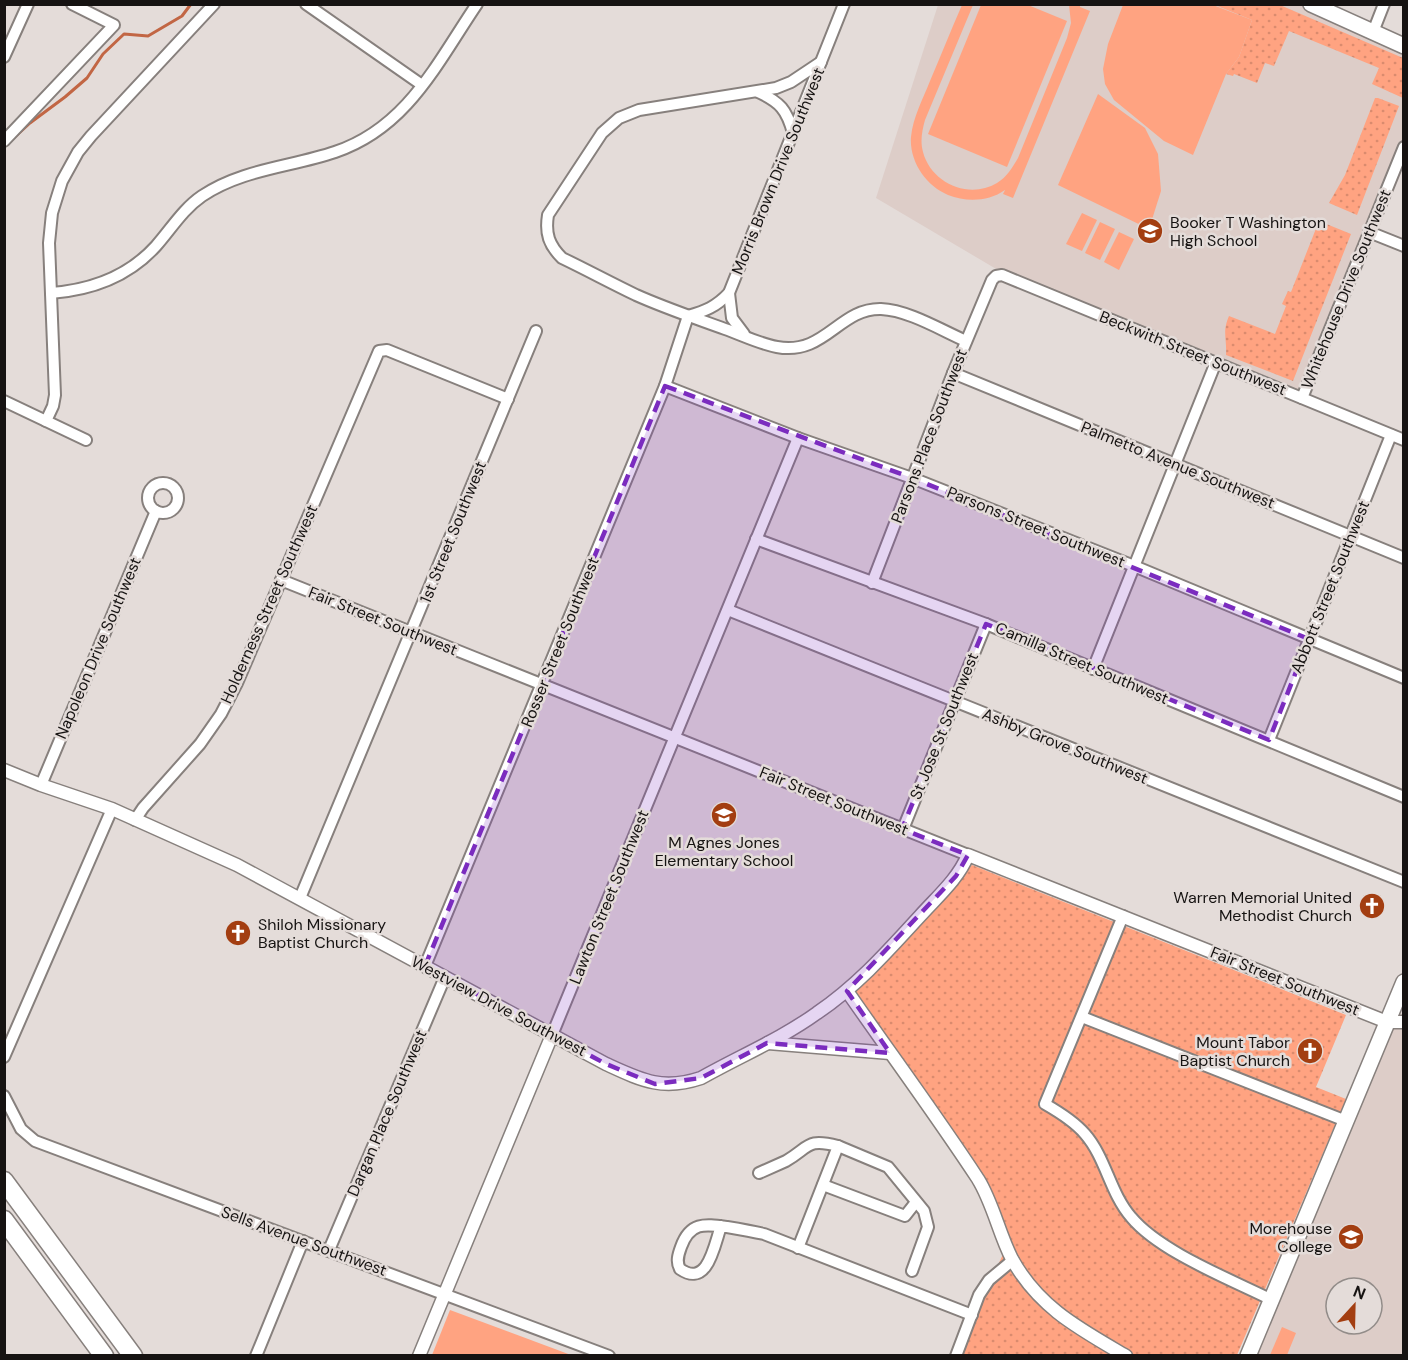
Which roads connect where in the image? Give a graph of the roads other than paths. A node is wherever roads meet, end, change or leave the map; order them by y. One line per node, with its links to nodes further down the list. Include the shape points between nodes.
1 (28, 4): 10 (street)
2 (72, 4): 17 (street, via 114,25)
3 (214, 4): 22 (street, via 78,152 62,181 52,213)
4 (306, 4): 14 (street)
5 (477, 4): 14 (street)
6 (844, 4): 13 (street, Morris Brown Drive Southwest)
7 (1311, 4): 9 (main road)
8 (1384, 4): 9 (street)
9 (1372, 32): 11 (main road)
10 (7, 46): 12 (street)
11 (1404, 46)
12 (4, 57)
13 (821, 62): 15 (street, via 791,82); 16 (street, Morris Brown Drive Southwest)
14 (422, 85): 22 (street, via 398,115 366,139 335,152 249,174 217,188 189,207 154,248 127,270 91,287)
15 (758, 92): 16 (street, via 782,107); 24 (street, via 639,110 619,118 602,133 548,215 548,238 562,258)
16 (793, 133): 23 (street, Morris Brown Drive Southwest)
17 (4, 141)
18 (1404, 147): 19 (street, Whitehouse Drive Southwest)
19 (1369, 232): 20 (street); 31 (street, Whitehouse Drive Southwest)
20 (1404, 246)
21 (988, 289): 27 (street, Parsons Place Southwest); 28 (street, Beckwith Street Southwest, via 996,276 1002,275)
22 (51, 293): 34 (street, via 55,395)
23 (729, 293): 24 (street, Morris Brown Drive Southwest, via 710,310); 26 (street, via 732,318)
24 (688, 316): 26 (street); 30 (street, Rosser Street Southwest)
25 (536, 331): 32 (street, 1st Street Southwest)
26 (746, 337): 27 (street, via 777,347 801,348 820,340 855,315 882,309 903,313)
27 (966, 341): 29 (street, Parsons Place Southwest)
28 (1216, 362): 31 (street, Beckwith Street Southwest); 39 (street)
29 (953, 373): 39 (street, Palmetto Avenue Southwest); 40 (street, Parsons Place Southwest)
30 (665, 386): 36 (street, Parsons Street Southwest); 54 (street, Rosser Street Southwest)
31 (1302, 398): 35 (street, Beckwith Street Southwest)
32 (508, 399): 46 (street, Holderness Street Southwest, via 387,350 379,351); 50 (street, 1st Street Southwest)
33 (4, 401): 34 (street)
34 (46, 421): 37 (street)
35 (1391, 435): 38 (street, Beckwith Street Southwest); 42 (street, Abbott Street Southwest)
36 (798, 438): 40 (street, Parsons Street Southwest); 43 (street, Lawton Street Southwest)
37 (86, 440)
38 (1404, 440)
39 (1175, 464): 42 (street, Palmetto Avenue Southwest); 45 (street)
40 (912, 478): 45 (street, Parsons Street Southwest); 47 (street, Parsons Place Southwest)
41 (156, 511): 59 (street, Napoleon Drive Southwest)
42 (1350, 536): 44 (street, Palmetto Avenue Southwest); 51 (street, Abbott Street Southwest)
43 (756, 539): 47 (street, Camilla Street Southwest); 48 (street, Lawton Street Southwest)
44 (1404, 558)
45 (1134, 566): 51 (street, Parsons Street Southwest); 52 (street)
46 (281, 580): 50 (street, Fair Street Southwest); 62 (street, Holderness Street Southwest, via 221,714)
47 (872, 583): 49 (street, Camilla Street Southwest)
48 (728, 609): 55 (street, Ashby Grove Southwest); 56 (street, Lawton Street Southwest)
49 (986, 624): 52 (street, Camilla Street Southwest); 55 (street, St Jose St Southwest)
50 (412, 632): 54 (street, Fair Street Southwest); 66 (street, 1st Street Southwest)
51 (1309, 639): 53 (street, Parsons Street Southwest); 57 (street, Abbott Street Southwest)
52 (1093, 669): 57 (street, Camilla Street Southwest)
53 (1404, 678)
54 (542, 684): 56 (street, Fair Street Southwest); 68 (street, Rosser Street Southwest)
55 (954, 702): 63 (street, St Jose St Southwest); 65 (street, Ashby Grove Southwest)
56 (675, 737): 63 (street, Fair Street Southwest); 76 (street, Lawton Street Southwest)
57 (1269, 740): 60 (street, Camilla Street Southwest)
58 (4, 770): 59 (street, Westview Drive Southwest)
59 (40, 785): 61 (street, Westview Drive Southwest)
60 (1404, 797)
61 (112, 809): 62 (street, Westview Drive Southwest); 79 (street)
62 (135, 820): 66 (street, Westview Drive Southwest)
63 (903, 829): 64 (street, Fair Street Southwest)
64 (968, 855): 67 (street, Fair Street Southwest); 71 (street, Westview Drive Southwest, via 956,876)
65 (1404, 882)
66 (300, 898): 68 (street, Westview Drive Southwest)
67 (1123, 916): 73 (street); 74 (street, Fair Street Southwest)
68 (425, 966): 69 (street, Westview Drive Southwest)
69 (445, 976): 76 (street, Westview Drive Southwest); 91 (street, Dargan Place Southwest)
70 (1404, 982): 72 (main road)
71 (847, 991): 77 (street, Westview Drive Southwest); 78 (street)
72 (1400, 1003): 74 (main road)
73 (1082, 1017): 81 (street); 95 (street, via 1045,1104 1069,1118 1085,1134 1119,1201 1146,1232 1171,1250)
74 (1387, 1022): 75 (street); 81 (main road)
75 (1404, 1022)
76 (552, 1035): 77 (street, Westview Drive Southwest, via 639,1079 671,1085 701,1078); 94 (street, Lawton Street Southwest)
77 (767, 1043): 78 (street)
78 (890, 1053): 92 (street, via 980,1182)
79 (4, 1057)
80 (4, 1095): 89 (street, Sells Avenue Southwest, via 21,1129 35,1141)
81 (1346, 1122): 95 (main road)
82 (838, 1146): 83 (street, via 807,1144 787,1160); 85 (street); 86 (street, via 888,1167)
83 (759, 1173)
84 (5, 1181): 98 (highway)
85 (823, 1185): 86 (street, via 905,1216); 90 (street)
86 (916, 1202): 93 (street, via 924,1211 928,1227)
87 (4, 1220): 97 (highway)
88 (721, 1226): 88 (street, via 703,1225 691,1230 677,1259 680,1269 688,1275 702,1272); 90 (street, via 764,1234)
89 (303, 1240): 91 (street, Sells Avenue Southwest); 99 (street)
90 (798, 1248): 96 (street)
91 (330, 1250): 94 (street, Sells Avenue Southwest)
92 (1013, 1260): 96 (street, via 988,1280); 103 (street, via 1051,1308)
93 (912, 1270)
94 (445, 1293): 100 (street, Lawton Street Southwest); 101 (street, Sells Avenue Southwest)
95 (1272, 1300): 104 (main road)
96 (972, 1315): 102 (street)
97 (104, 1356)
98 (133, 1356)
99 (256, 1356)
100 (419, 1356)
101 (609, 1356)
102 (956, 1356)
103 (1126, 1356)
104 (1248, 1356)

